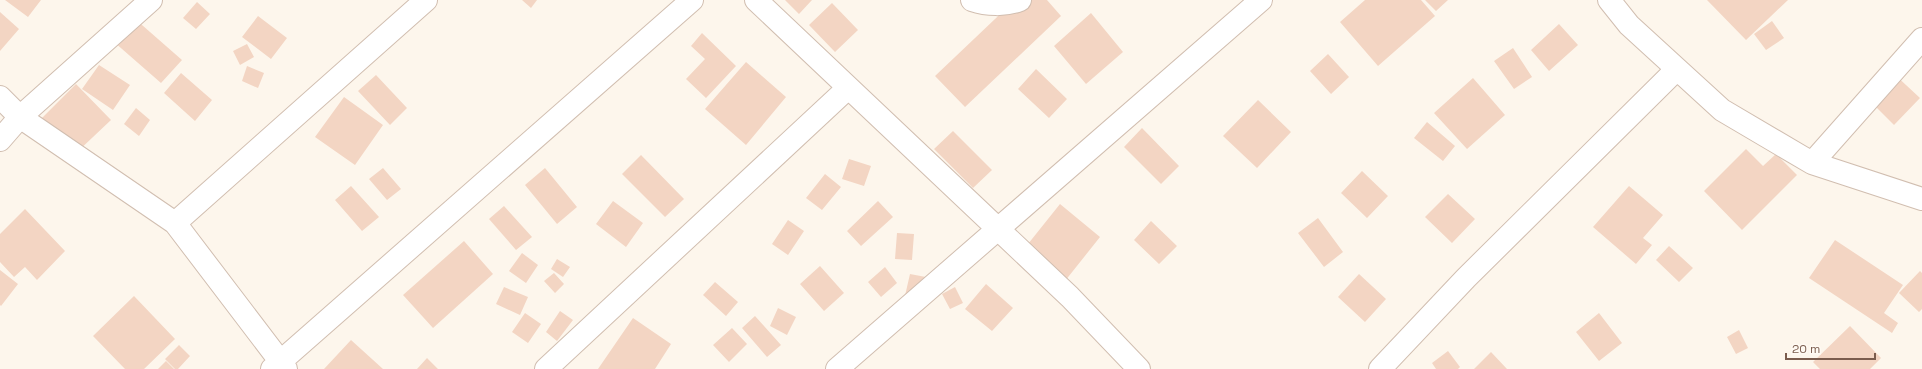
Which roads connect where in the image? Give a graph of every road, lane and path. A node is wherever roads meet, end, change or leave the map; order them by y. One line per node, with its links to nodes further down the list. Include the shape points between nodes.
1 (151, 0): 13 (street)
2 (692, 0): 19 (street)
3 (756, 0): 11 (street)
4 (972, 0): 5 (street, via 983,4 1012,3)
5 (1020, 0)
6 (1262, 0): 18 (street)
7 (1609, 0): 10 (street, via 1629,25)
8 (412, 4): 17 (street)
9 (1922, 39): 15 (street)
10 (1677, 69): 15 (street, via 1722,110); 23 (street, via 1466,278)
11 (848, 88): 18 (street); 20 (street)
12 (0, 97): 13 (street)
13 (20, 117): 14 (street); 17 (street)
14 (0, 140)
15 (1812, 163): 16 (street)
16 (1922, 199)
17 (175, 223): 19 (street)
18 (998, 230): 21 (street); 22 (street, via 1070,297)
19 (279, 367)
20 (546, 369)
21 (837, 369)
22 (1140, 369)
23 (1380, 369)

